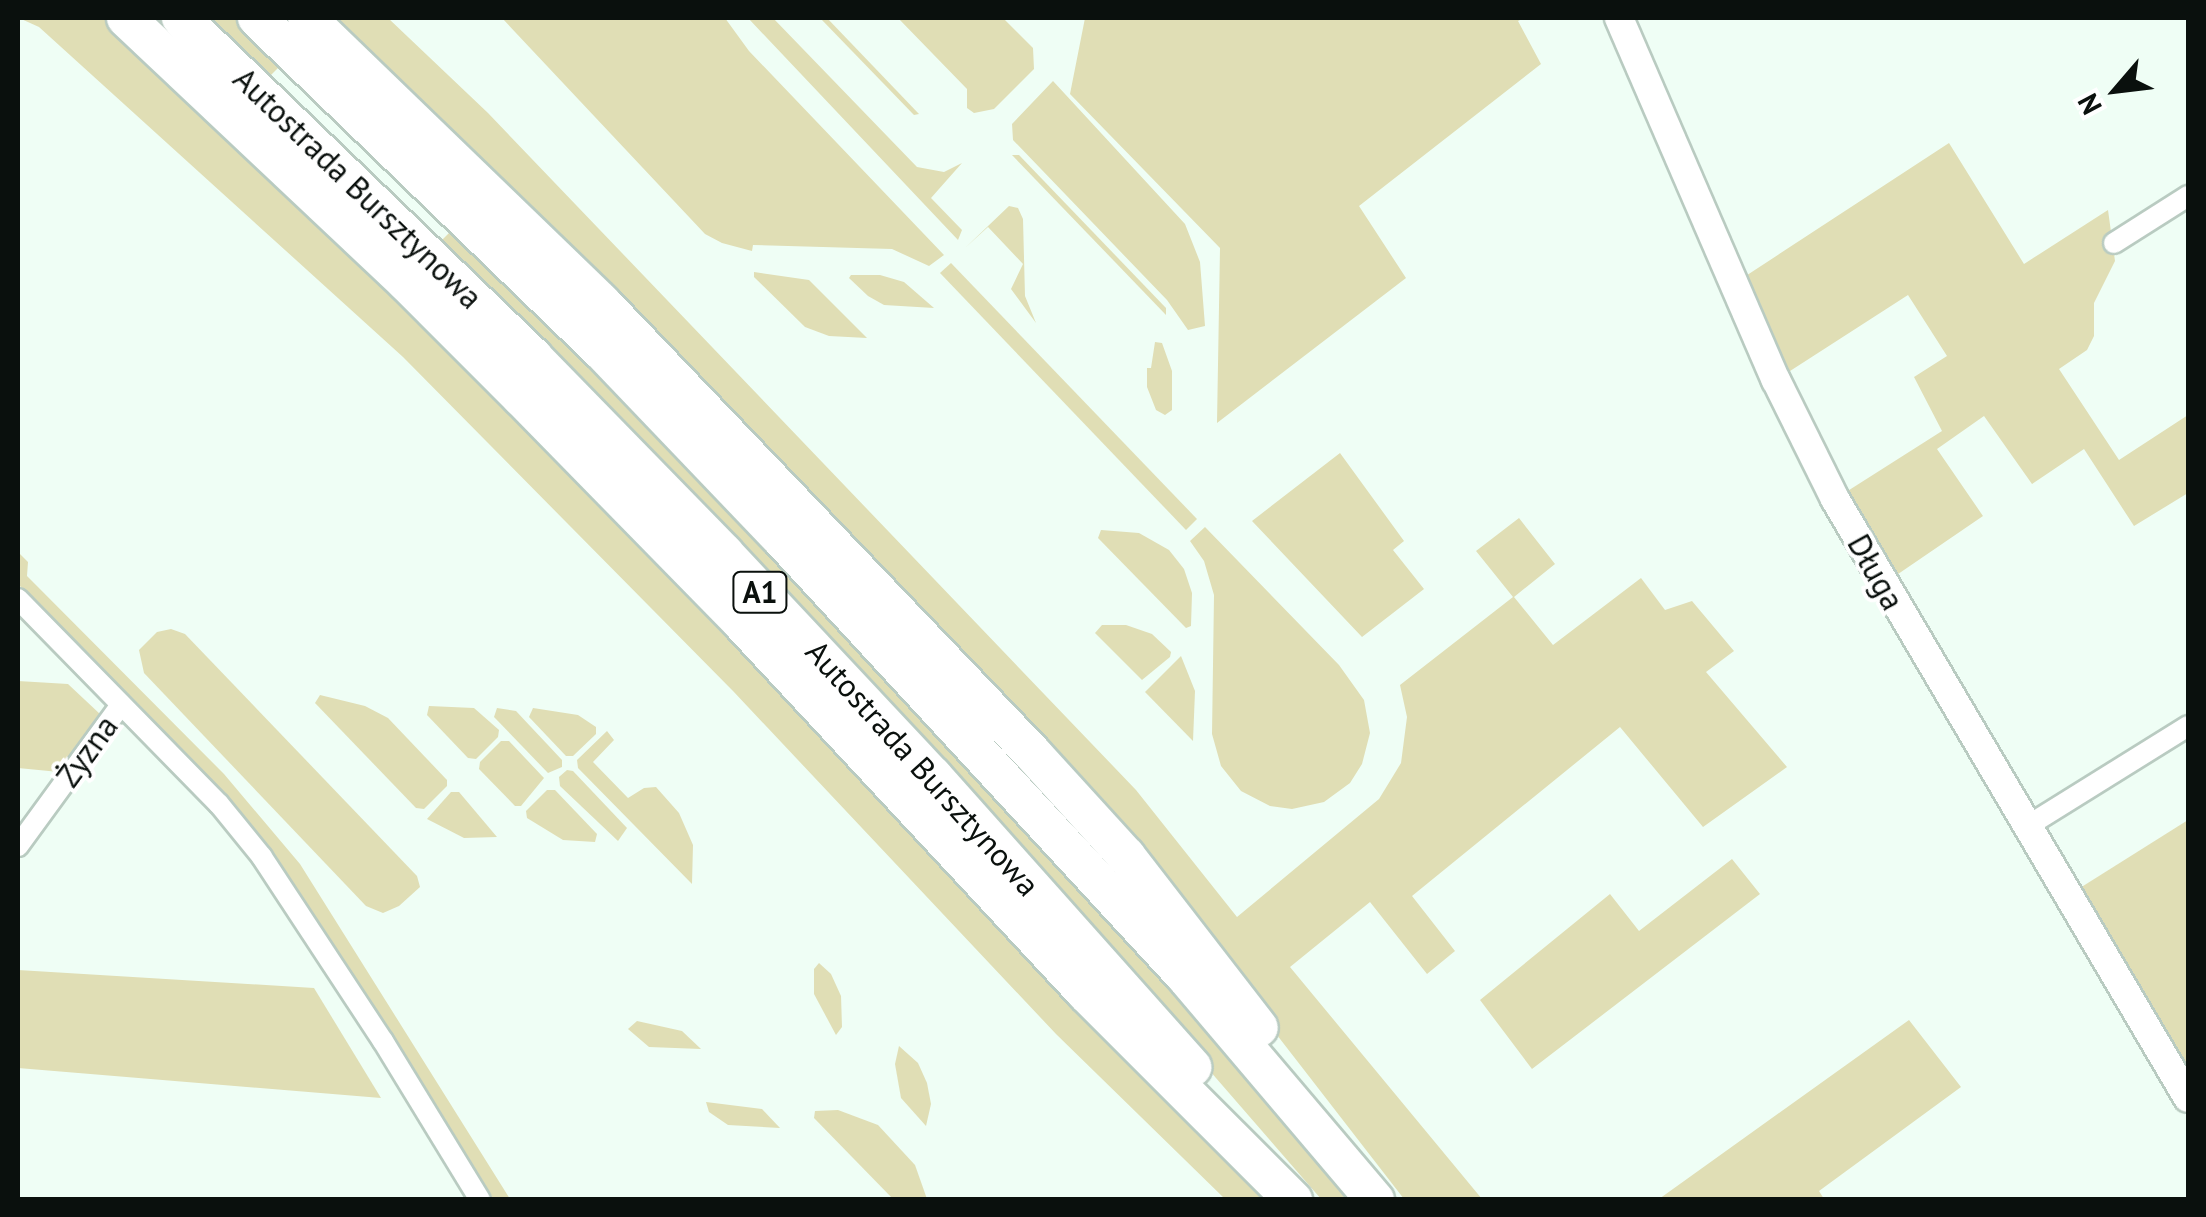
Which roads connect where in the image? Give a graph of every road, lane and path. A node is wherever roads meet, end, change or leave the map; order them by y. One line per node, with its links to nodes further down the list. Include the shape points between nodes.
1 (127, 18): 15 (highway, via 534,410 1086,993)
2 (181, 18): 16 (highway, Autostrada Bursztynowa / A1, via 533,357 724,553 1144,1011)
3 (257, 18): 17 (highway, Autostrada Bursztynowa / A1, via 588,338 780,536 1185,976)
4 (307, 18): 18 (highway, via 601,302 1126,856)
5 (1619, 18): 11 (street, Długa, via 1776,380 1835,499)
6 (2188, 196): 7 (street)
7 (2114, 243)
8 (18, 599): 9 (street)
9 (121, 705): 12 (street, Żyzna); 14 (street, via 262,857)
10 (2188, 726): 11 (street)
11 (2026, 827): 13 (street, Długa)
12 (18, 846)
13 (2188, 1098)
14 (480, 1200)
15 (1293, 1200)
16 (1305, 1200)
17 (1375, 1200)
18 (1385, 1200)

